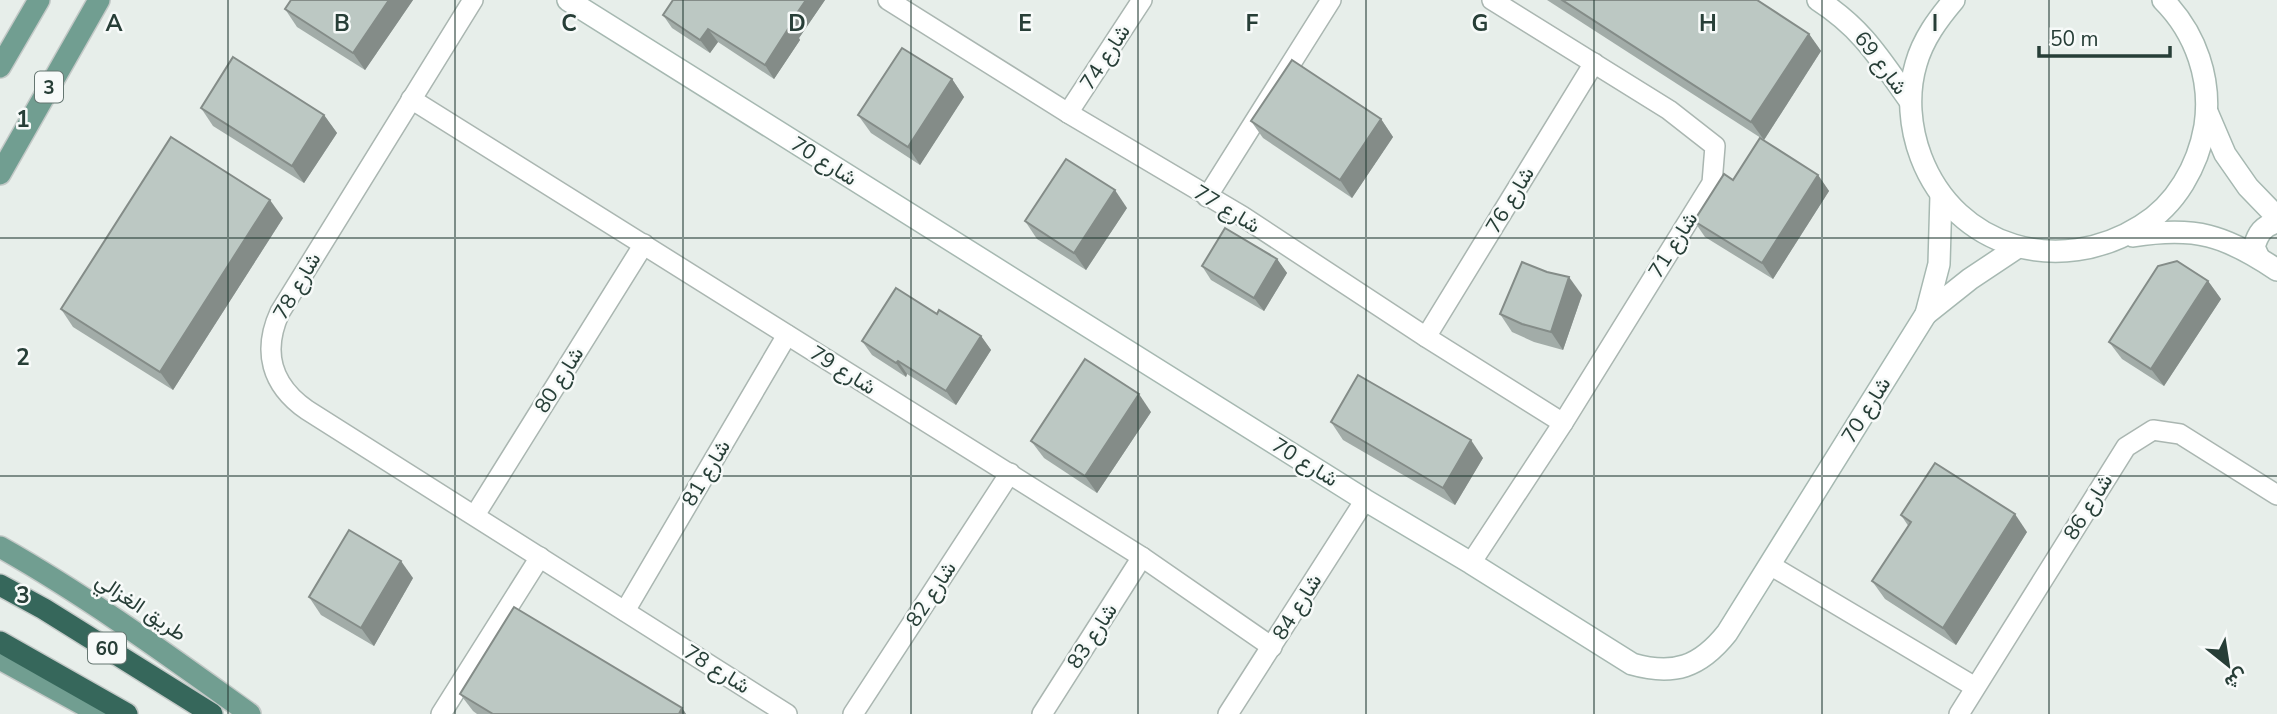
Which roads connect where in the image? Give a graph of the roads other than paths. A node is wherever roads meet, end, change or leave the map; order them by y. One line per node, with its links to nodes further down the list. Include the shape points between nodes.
1 (39, 0): 13 (main road)
2 (99, 0): 18 (main road, 3)
3 (473, 0): 14 (street, شارع 78)
4 (568, 0): 33 (street, شارع 70)
5 (888, 0): 17 (street, شارع 77)
6 (1142, 0): 17 (street, شارع 74)
7 (1331, 0): 20 (street)
8 (1492, 0): 12 (street, شارع 71)
9 (1818, 0): 15 (street, شارع 69, via 1865,38)
10 (1954, 0): 15 (street, via 1930,30 1916,64)
11 (2163, 0): 16 (street, via 2194,42 2204,76)
12 (1594, 63): 29 (street, شارع 76); 30 (street, شارع 71, via 1669,110 1715,146 1712,183)
13 (0, 67)
14 (411, 99): 23 (street, شارع 79); 34 (street, شارع 78, via 280,312 270,352 278,380 295,402)
15 (1910, 101): 19 (street, via 1914,139)
16 (2207, 111): 21 (street, via 2225,154); 22 (street, via 2191,172 2151,220)
17 (1068, 113): 20 (street, شارع 77)
18 (0, 174)
19 (1941, 195): 24 (street, via 1971,223); 27 (street, شارع 70, via 1939,264)
20 (1207, 197): 29 (street, شارع 77)
21 (2277, 219): 25 (street, via 2259,233 2254,247)
22 (2124, 237): 24 (street, via 2072,252); 25 (street, via 2167,230 2197,232)
23 (643, 244): 28 (street, شارع 79); 34 (street, شارع 80)
24 (2018, 247): 27 (street, شارع 70)
25 (2259, 258): 26 (street)
26 (2277, 270)
27 (1926, 314): 40 (street, شارع 70)
28 (787, 335): 31 (street, شارع 79); 43 (street, شارع 81)
29 (1426, 337): 30 (street, شارع 77)
30 (1563, 423): 39 (street, شارع 71)
31 (1010, 473): 38 (street, شارع 79); 55 (street, شارع 82)
32 (2277, 495): 47 (street, شارع 86, via 2179,434 2153,430 2126,447)
33 (1365, 500): 39 (street, شارع 70); 45 (street, شارع 84)
34 (475, 515): 37 (street, شارع 78)
35 (0, 529): 41 (main road)
36 (0, 547): 41 (main road, طريق الغزالي)
37 (540, 557): 43 (street, شارع 78); 53 (street)
38 (1142, 557): 45 (street, شارع 79); 56 (street, شارع 83)
39 (1472, 563): 40 (street, شارع 70, via 1632,664 1652,670 1694,663 1713,650)
40 (1770, 565): 47 (street)
41 (40, 569): 52 (main road, طريق الغزالي)
42 (0, 585): 51 (highway, 60)
43 (625, 611): 54 (street, شارع 78)
44 (0, 642): 50 (highway, 60)
45 (1272, 647): 48 (street, شارع 84)
46 (0, 659): 49 (main road)
47 (1975, 687): 57 (street, شارع 86)
48 (1235, 712)
49 (100, 714)
50 (127, 714)
51 (212, 714)
52 (250, 714)
53 (441, 714)
54 (787, 714)
55 (853, 714)
56 (1042, 714)
57 (1959, 714)

